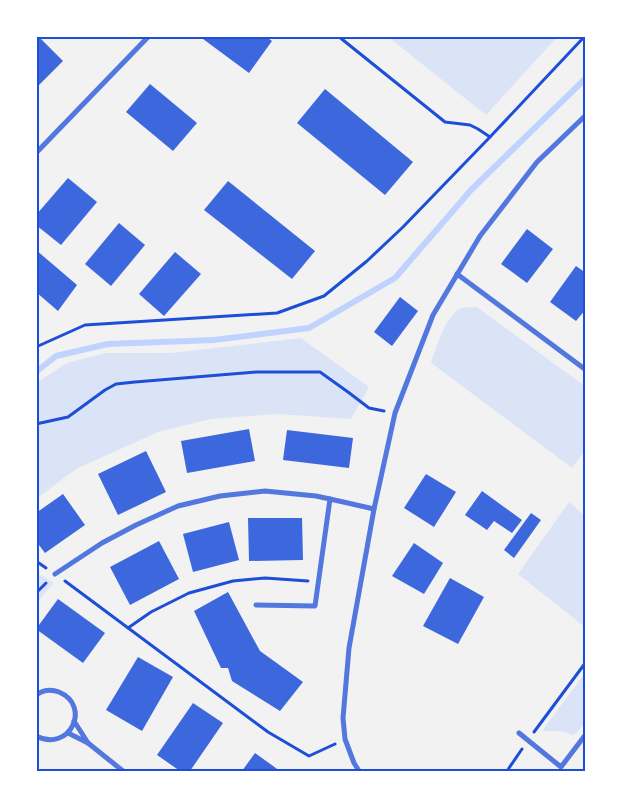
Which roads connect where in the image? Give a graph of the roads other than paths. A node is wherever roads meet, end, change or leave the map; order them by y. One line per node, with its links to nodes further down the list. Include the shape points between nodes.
1 (149, 36): 3 (street)
2 (586, 115): 4 (street, via 537,162 480,236)
3 (36, 153)
4 (458, 274): 5 (street); 7 (street, via 433,315 394,413)
5 (586, 370)
6 (330, 499): 7 (street); 8 (street, via 265,491 220,496 178,506 102,543); 9 (street, via 315,606)
7 (374, 509): 18 (street, via 349,648 343,718 345,739)
8 (56, 574)
9 (256, 605)
10 (36, 695): 11 (street, via 47,690 63,694 73,706)
11 (74, 721): 13 (street); 16 (street)
12 (519, 733): 14 (street, via 561,767)
13 (68, 734): 15 (street, via 55,740); 16 (street)
14 (586, 734)
15 (38, 739)
16 (88, 743): 17 (street)
17 (123, 771)
18 (359, 771)

